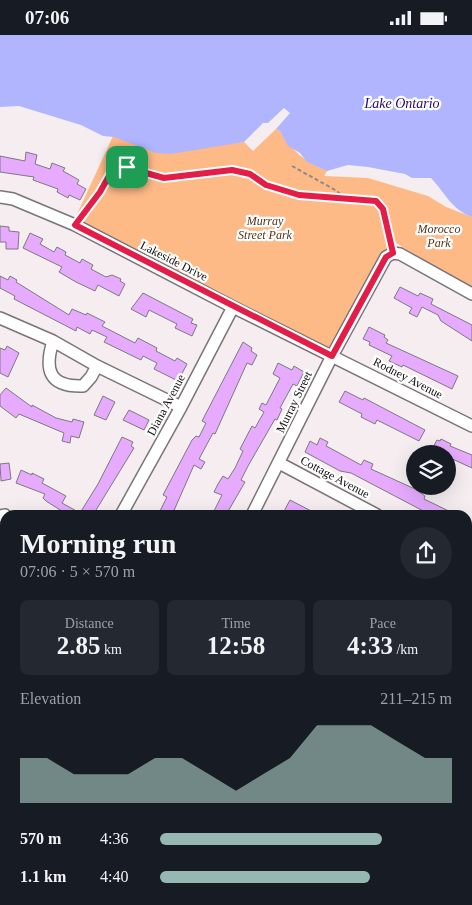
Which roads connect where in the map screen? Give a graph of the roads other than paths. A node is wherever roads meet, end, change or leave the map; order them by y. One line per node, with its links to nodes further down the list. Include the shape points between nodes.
1 (0, 197): 3 (street, Lakeside Drive, via 13,199 75,225)
2 (472, 294): 6 (street, Murray Street, via 393,253 386,257)
3 (233, 307): 6 (street, Lakeside Drive); 8 (street, Diana Avenue)
4 (0, 318): 5 (street)
5 (53, 341): 7 (street); 7 (street, via 47,366 52,377 72,386 83,386)
6 (332, 356): 9 (street, Rodney Avenue); 10 (street, Murray Street)
7 (97, 366): 8 (street)
8 (181, 407): 11 (street, Diana Avenue)
9 (472, 426)
10 (279, 463): 12 (street, Murray Street); 13 (street, Cottage Avenue)
11 (124, 510)
12 (255, 510)
13 (368, 510)

